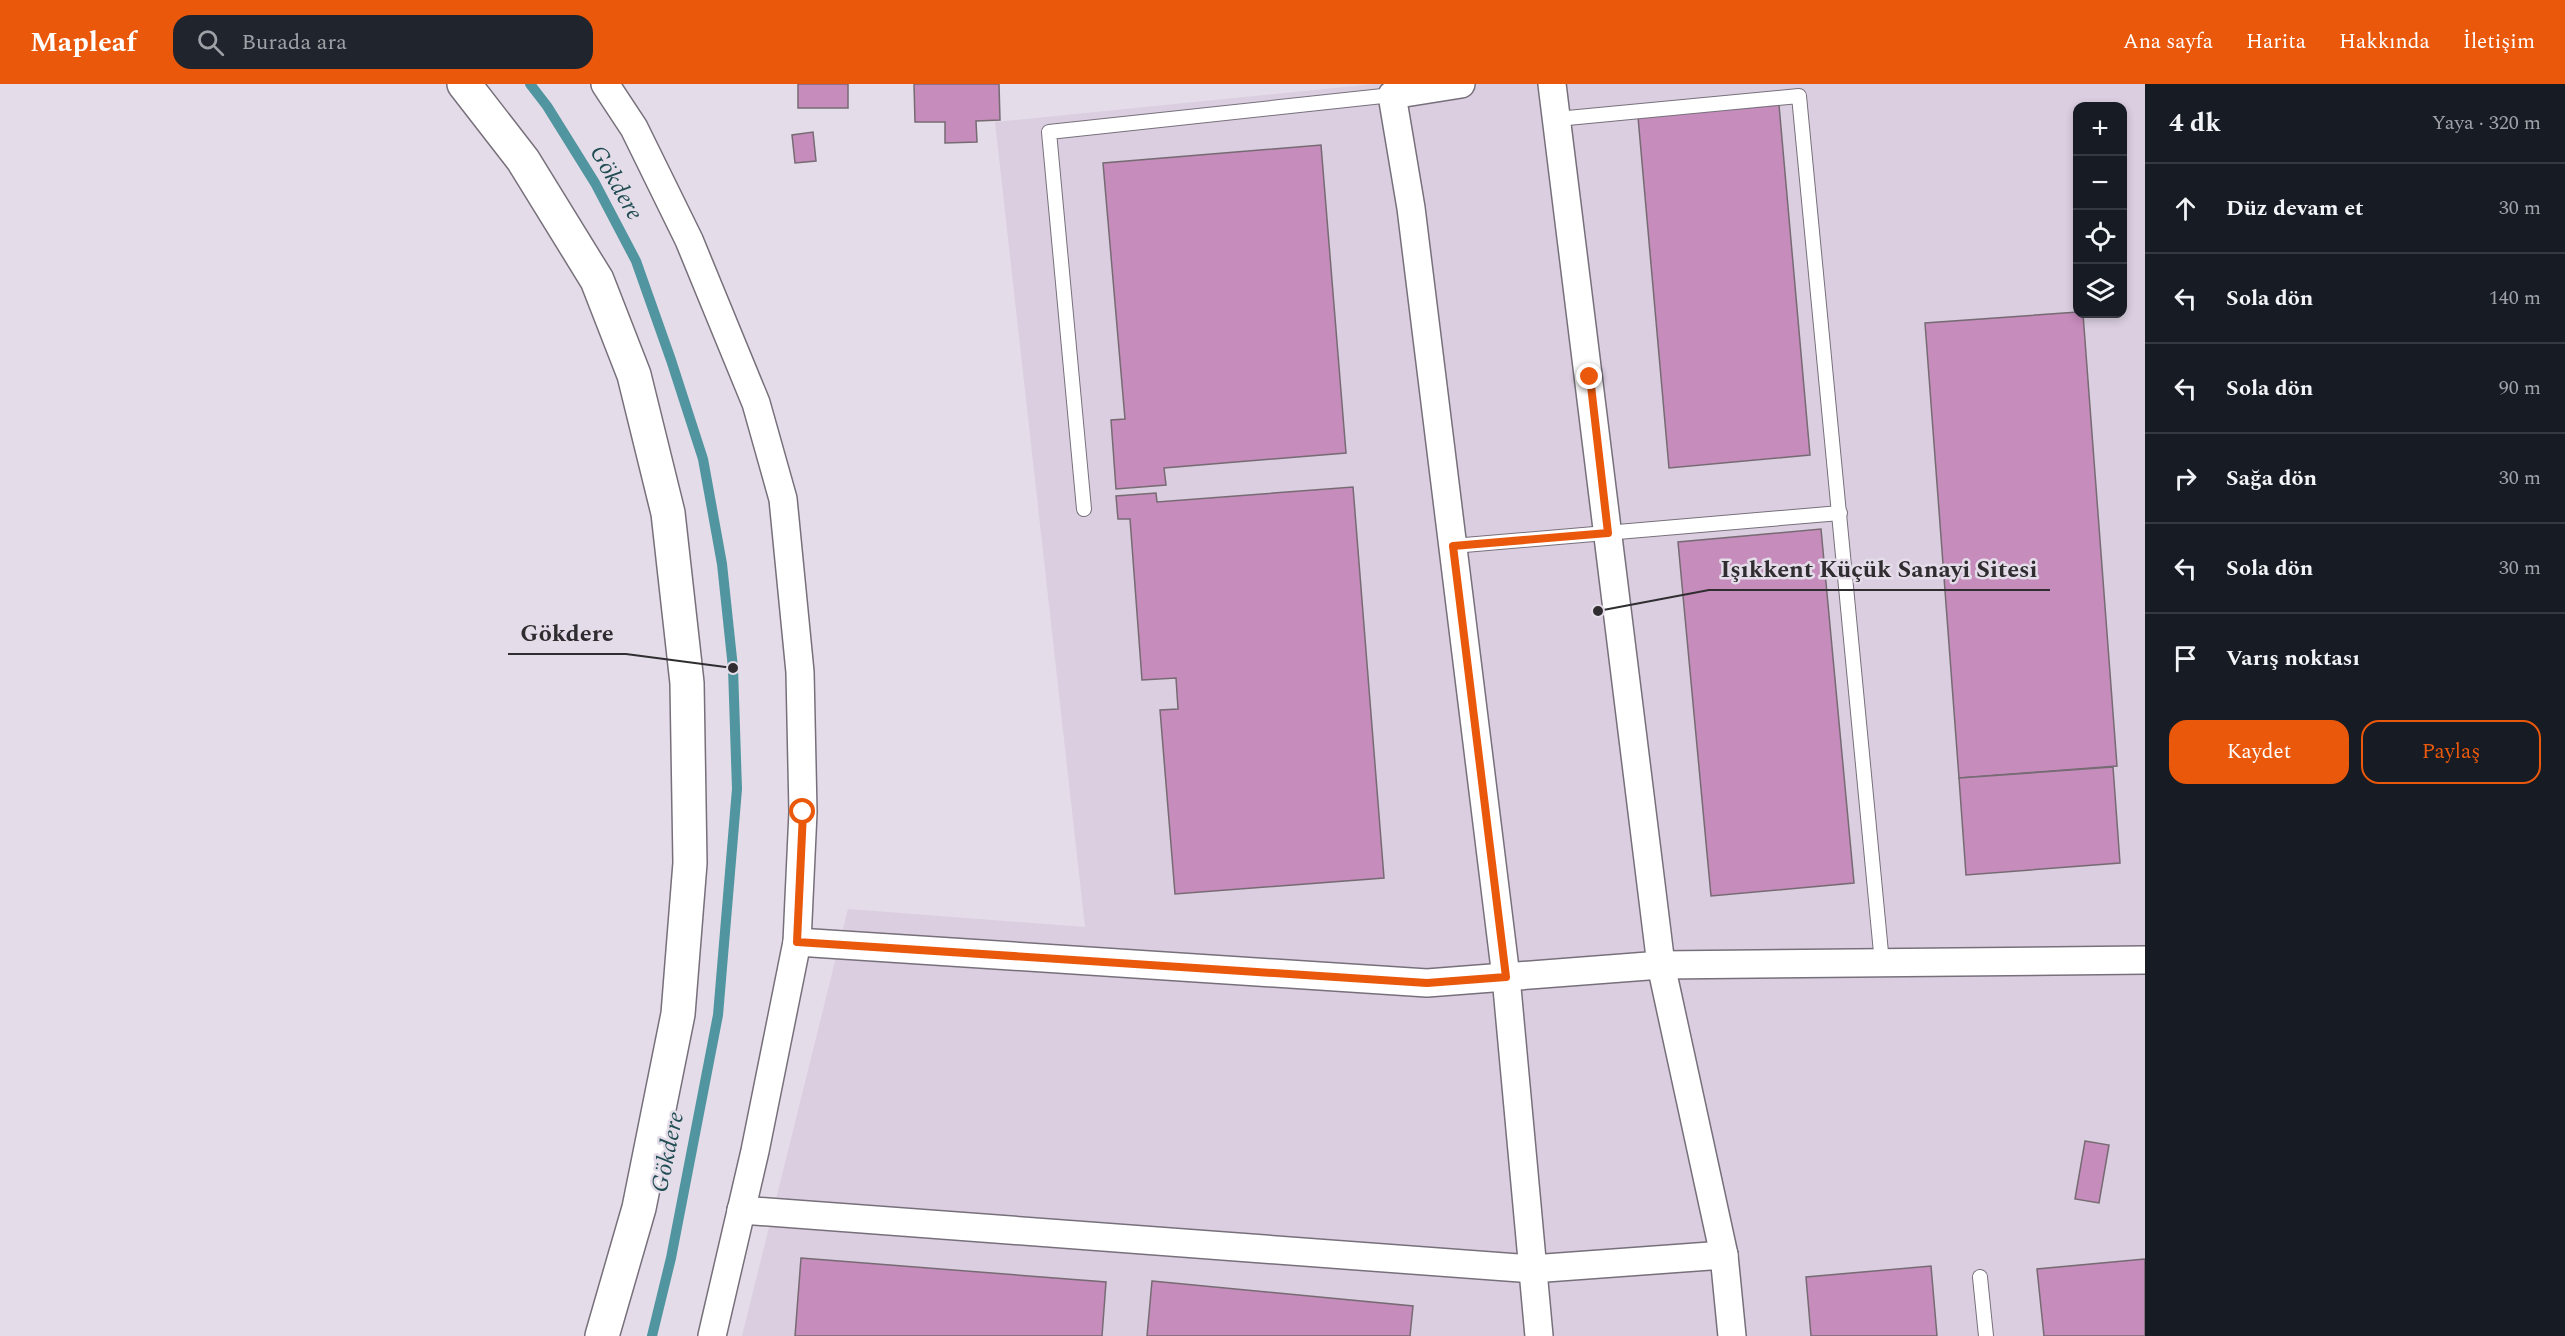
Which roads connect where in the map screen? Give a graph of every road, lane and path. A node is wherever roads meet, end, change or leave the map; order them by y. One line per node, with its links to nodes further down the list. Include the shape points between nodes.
1 (464, 84): 20 (main road, via 523,160 597,280 634,375 668,513 687,683 690,863 678,1014 639,1208)
2 (605, 84): 11 (street, via 634,128 689,240 756,403 783,499 800,672 803,812)
3 (1461, 84): 5 (street)
4 (1552, 84): 6 (street)
5 (1392, 95): 7 (lane, via 1048,132); 10 (street, via 1411,208)
6 (1557, 119): 8 (lane, via 1799,96); 9 (street)
7 (1084, 509)
8 (1840, 513): 9 (lane); 13 (lane)
9 (1608, 533): 10 (lane); 14 (street)
10 (1453, 546): 15 (street)
11 (797, 942): 15 (street, via 1427,983); 16 (street)
12 (2145, 960): 13 (street)
13 (1882, 963): 14 (street)
14 (1661, 965): 15 (street); 17 (street)
15 (1506, 977): 18 (street)
16 (741, 1210): 18 (street); 21 (street)
17 (1724, 1255): 18 (street); 23 (street)
18 (1532, 1269): 22 (street)
19 (1980, 1276): 24 (lane)
20 (602, 1336)
21 (712, 1336)
22 (1539, 1336)
23 (1732, 1336)
24 (1986, 1336)

